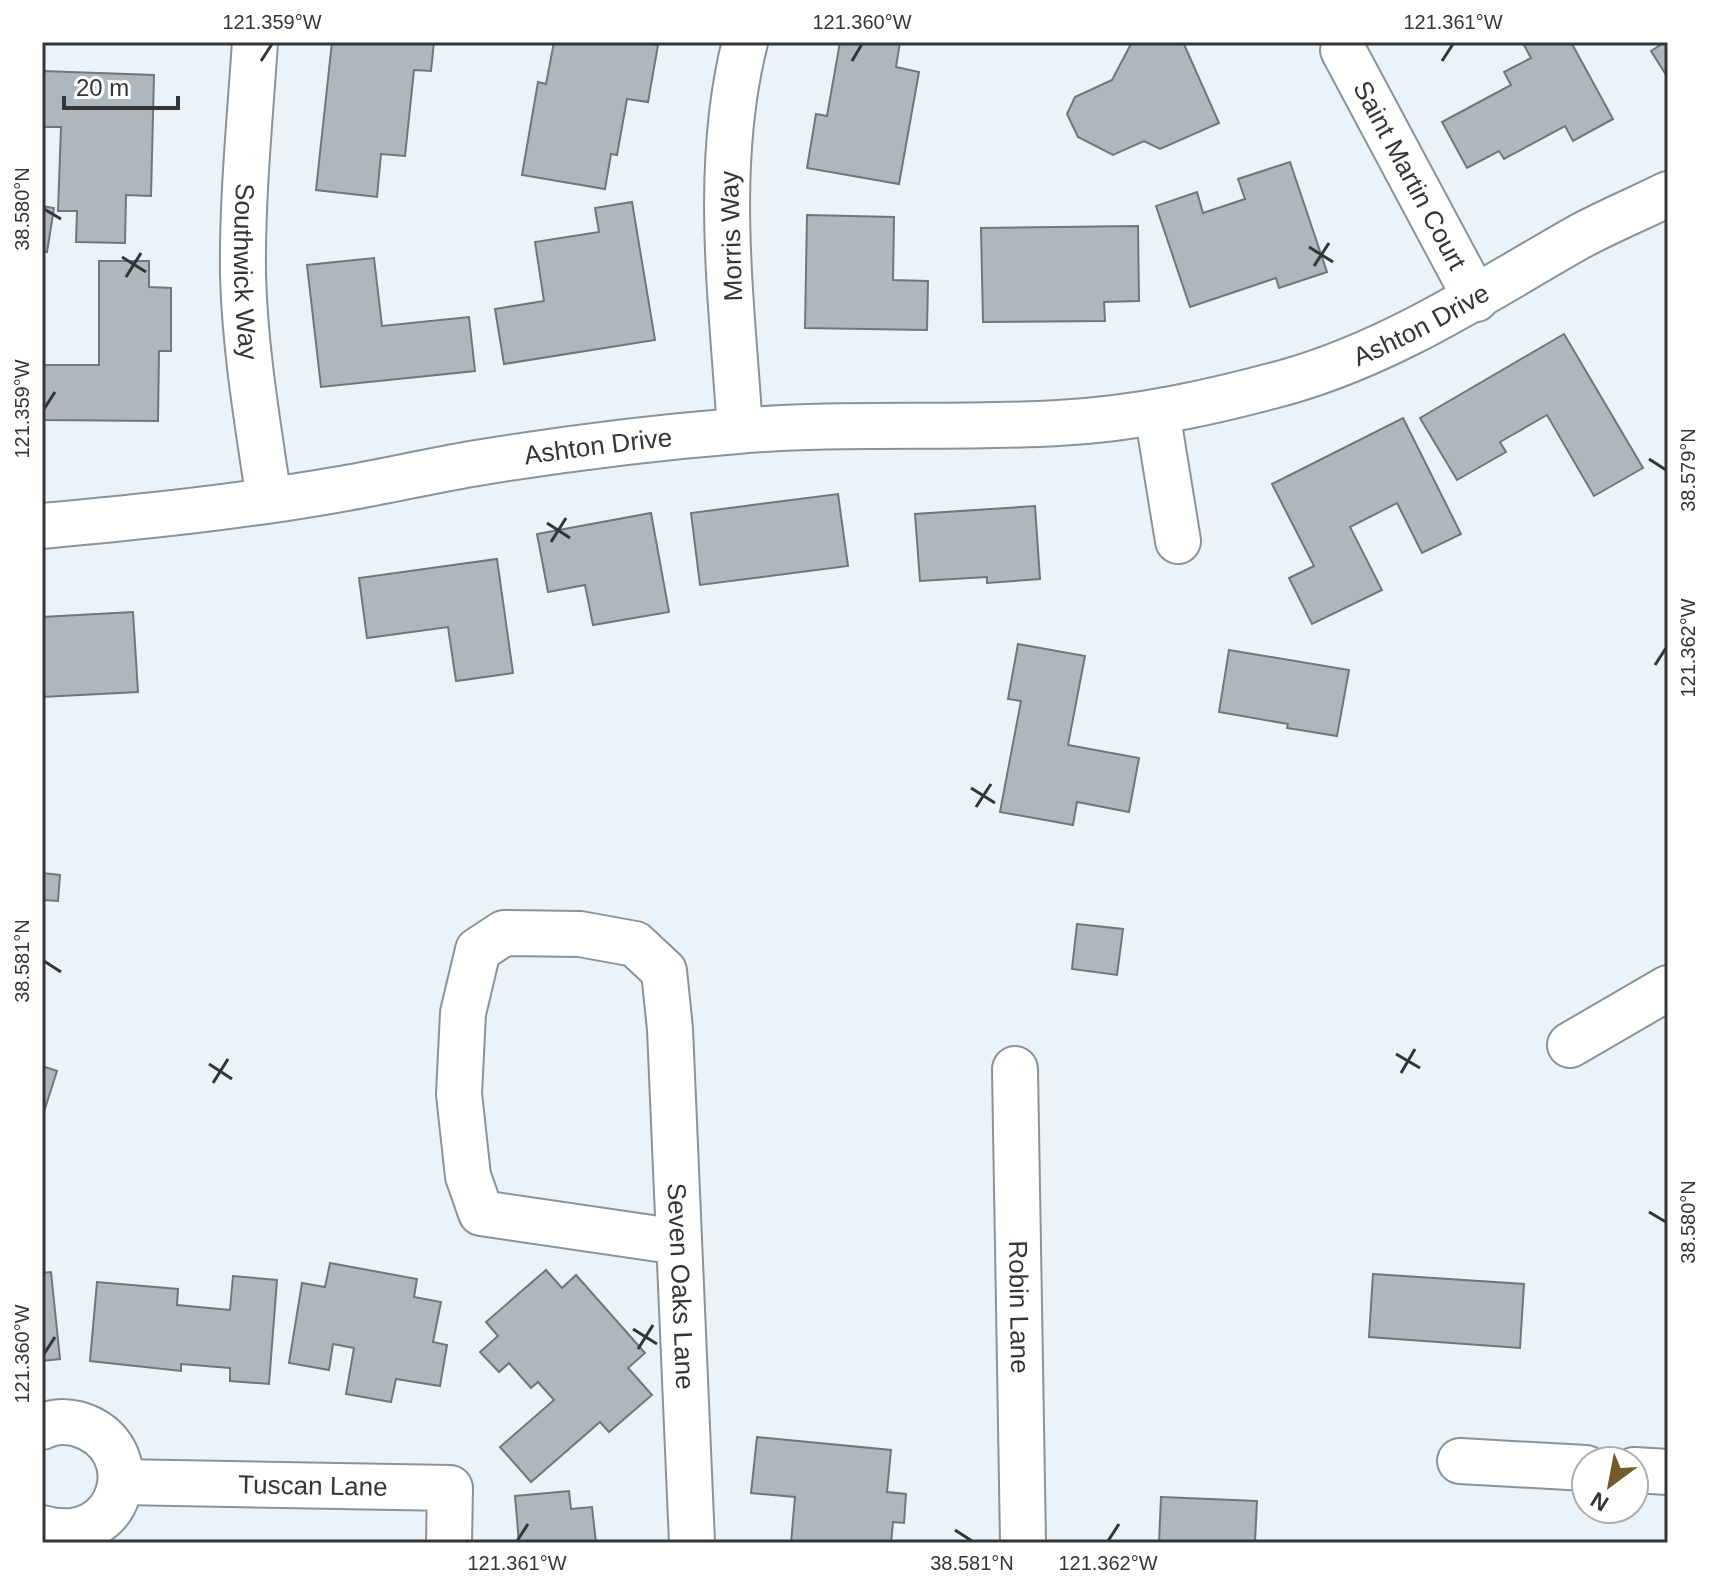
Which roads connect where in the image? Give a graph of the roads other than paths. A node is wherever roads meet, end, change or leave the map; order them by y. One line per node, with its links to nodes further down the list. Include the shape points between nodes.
1 (255, 42): 8 (street, Southwick Way, via 243,275 248,360)
2 (745, 42): 7 (street, Morris Way, via 729,137 727,207)
3 (1343, 50): 5 (street, Saint Martin Court)
4 (1668, 194): 5 (street, Ashton Drive, via 1580,236)
5 (1476, 299): 6 (street, Ashton Drive, via 1386,344 1295,379)
6 (1157, 412): 7 (street, Ashton Drive, via 1058,423); 10 (street)
7 (740, 430): 8 (street, Ashton Drive, via 614,443)
8 (269, 500): 9 (street, Ashton Drive)
9 (42, 526)
10 (1178, 541)
11 (1668, 988): 12 (street)
12 (1570, 1045)
13 (1015, 1069): 22 (street, Robin Lane)
14 (679, 1242): 14 (street, Seven Oaks Lane, via 664,971 635,944 580,934 504,933 478,950 463,1013 459,1094 468,1176 481,1213); 21 (street, Seven Oaks Lane)
15 (42, 1427): 18 (street, via 69,1422 90,1428 107,1441 118,1460)
16 (1460, 1461): 17 (street)
17 (1570, 1467)
18 (121, 1482): 19 (street, via 115,1503 101,1520 82,1531); 20 (street, Tuscan Lane, via 450,1488)
19 (42, 1528)
20 (449, 1543)
21 (692, 1543)
22 (1023, 1543)

